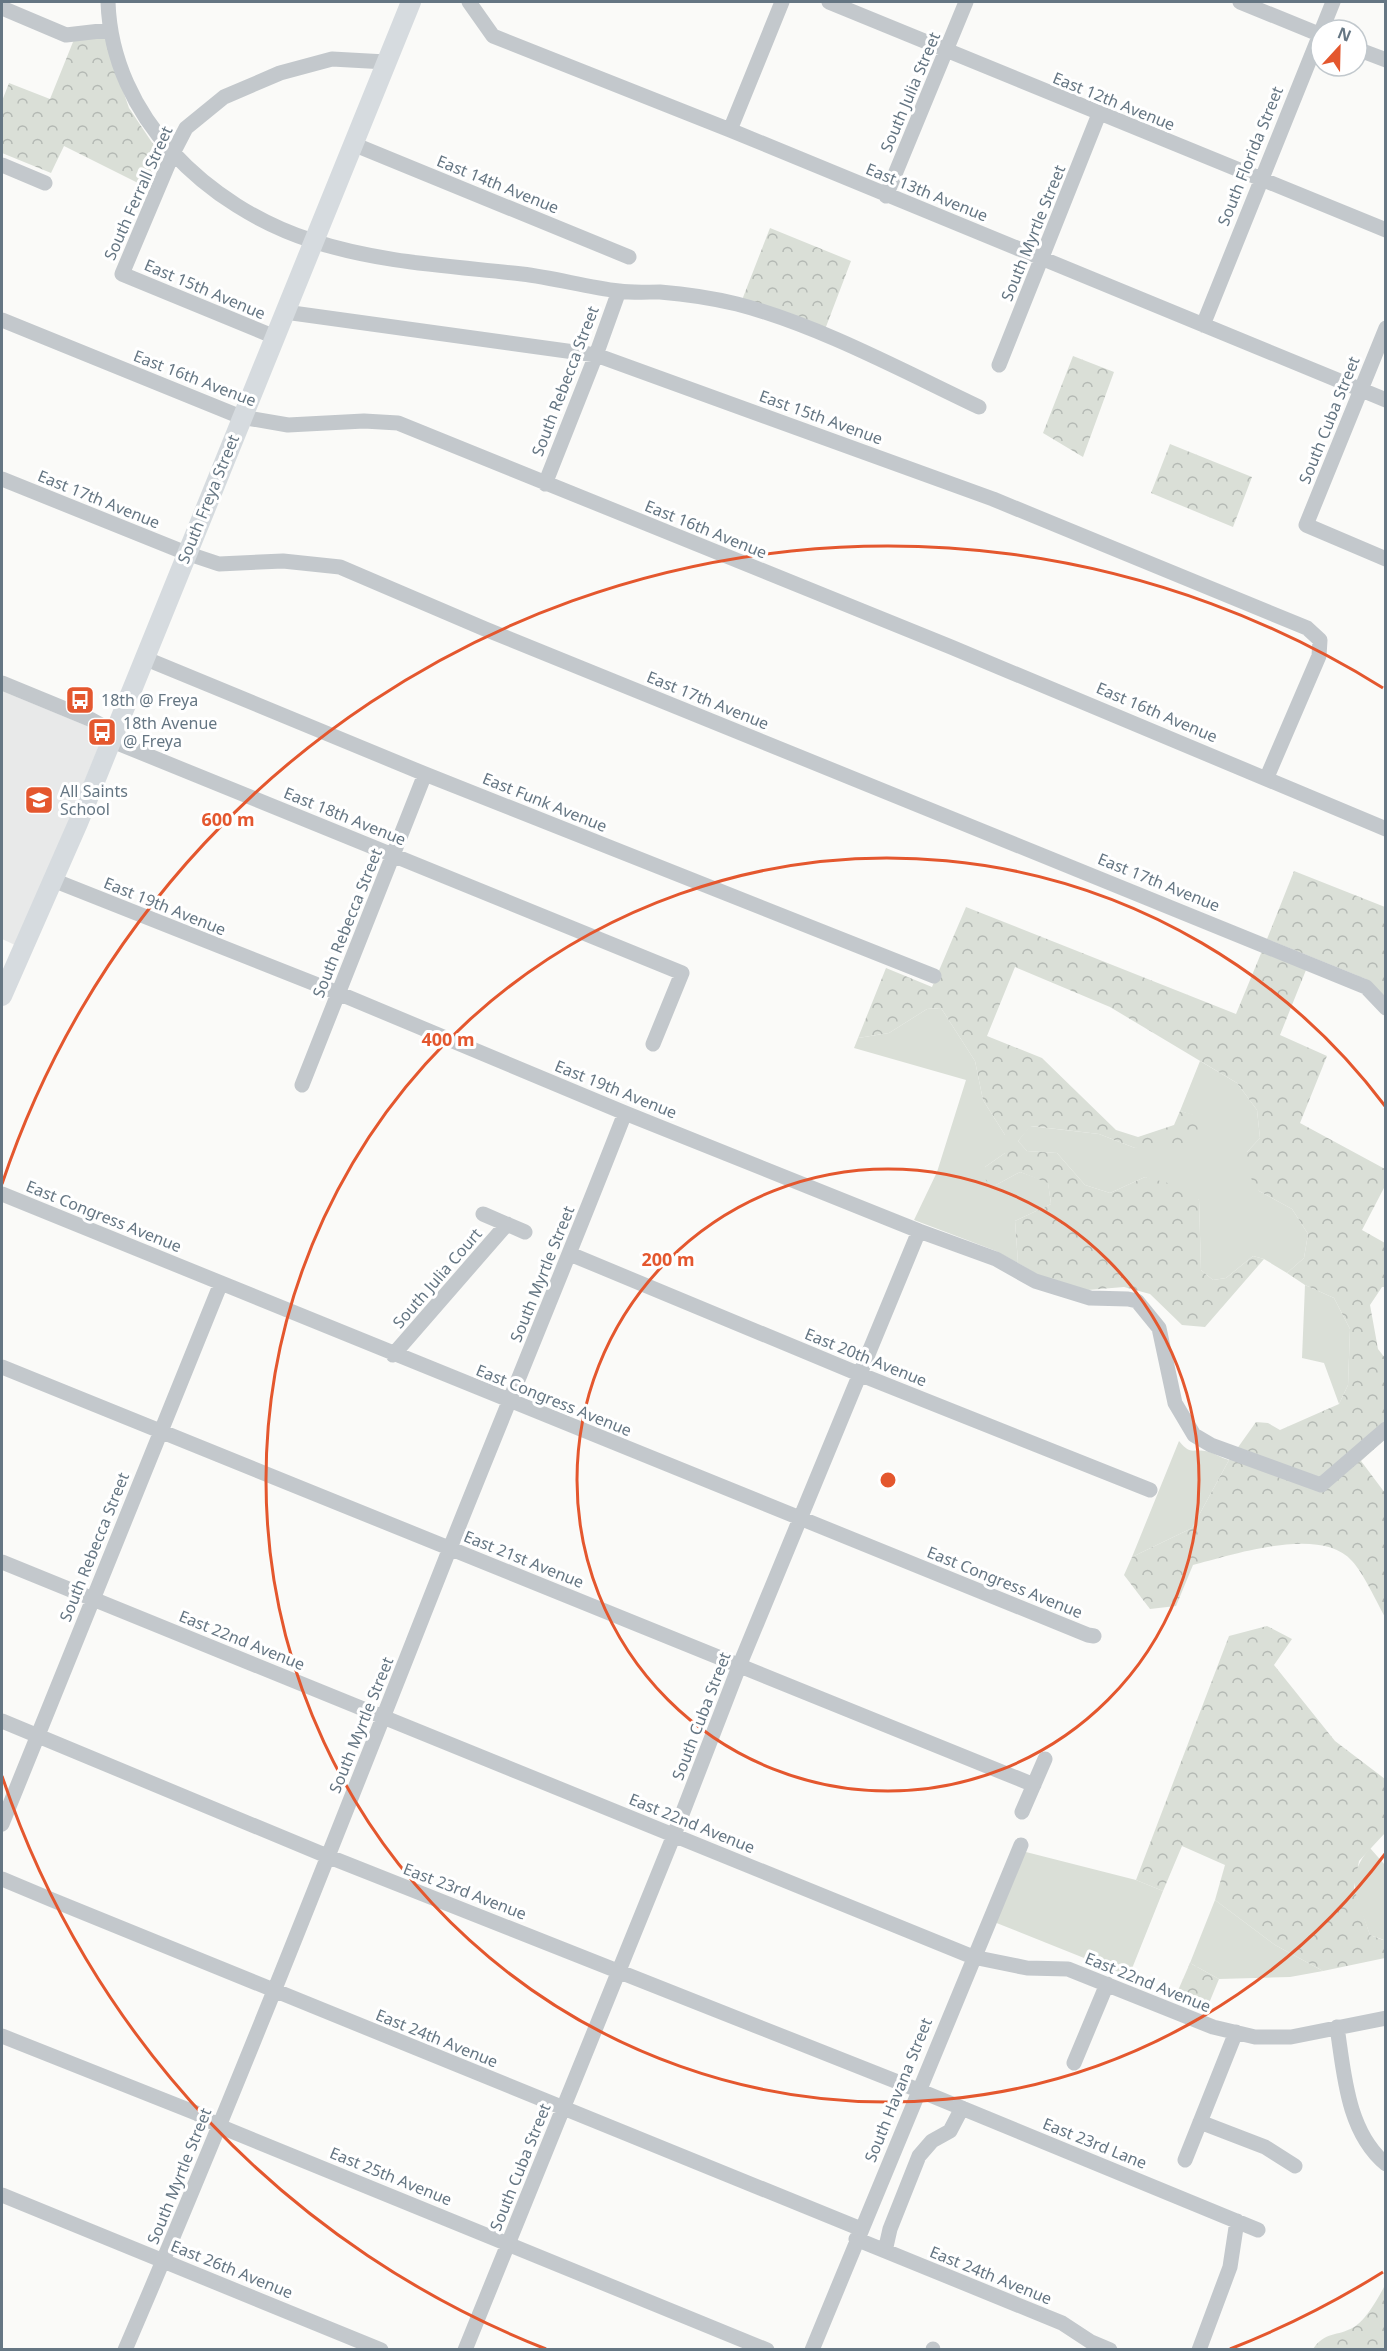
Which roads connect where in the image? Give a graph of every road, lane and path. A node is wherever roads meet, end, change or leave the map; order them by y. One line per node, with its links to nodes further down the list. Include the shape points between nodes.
1 (108, 2): 11 (street)
2 (411, 2): 17 (main road, South Freya Street)
3 (469, 2): 19 (street, East 13th Avenue, via 493,36)
4 (782, 2): 19 (street)
5 (829, 2): 13 (street, East 12th Avenue)
6 (966, 2): 13 (street, South Julia Street)
7 (1240, 2): 12 (street)
8 (1332, 2): 10 (street, South Florida Street)
9 (2, 8): 11 (street, via 66,35)
10 (1326, 18)
11 (109, 30): 21 (street, via 133,98)
12 (1309, 30)
13 (946, 51): 18 (street, East 12th Avenue); 25 (street, South Julia Street)
14 (1369, 54): 15 (street)
15 (1386, 60)
16 (1309, 61): 23 (street, South Florida Street)
17 (386, 62): 20 (main road, South Freya Street); 21 (street, South Ferrall Street, via 332,59 280,73 224,97 186,128)
18 (1099, 114): 23 (street, East 12th Avenue); 29 (street, South Myrtle Street)
19 (730, 130): 25 (street, East 13th Avenue)
20 (353, 144): 27 (main road, South Freya Street); 28 (street, East 14th Avenue)
21 (172, 153): 27 (street, via 220,195 259,219); 30 (street, South Ferrall Street)
22 (2, 165): 24 (street)
23 (1260, 180): 26 (street, East 12th Avenue); 34 (street, South Florida Street)
24 (45, 183)
25 (886, 195): 29 (street, East 13th Avenue)
26 (1386, 230)
27 (314, 241): 31 (street, via 407,261 558,279); 32 (main road, South Freya Street)
28 (629, 257)
29 (1043, 259): 34 (street, East 13th Avenue); 38 (street, South Myrtle Street)
30 (122, 274): 36 (street, East 15th Avenue)
31 (619, 291): 37 (street, South Rebecca Street); 41 (street, via 678,293 736,304 786,320)
32 (285, 312): 36 (main road, South Freya Street); 37 (street, East 15th Avenue)
33 (2, 320): 42 (street, East 16th Avenue)
34 (1203, 325): 39 (street, East 13th Avenue)
35 (1386, 328): 39 (street, South Cuba Street)
36 (275, 338): 42 (main road, South Freya Street)
37 (596, 355): 44 (street, South Rebecca Street); 51 (street, East 15th Avenue, via 993,499 1307,628 1320,640 1319,656)
38 (999, 365)
39 (1360, 390): 40 (street, East 13th Avenue); 46 (street, South Cuba Street, via 1306,525)
40 (1386, 400)
41 (979, 407)
42 (242, 417): 44 (street, East 16th Avenue, via 288,425 398,423); 45 (main road, South Freya Street)
43 (2, 479): 45 (street, East 17th Avenue)
44 (545, 484): 51 (street, East 16th Avenue)
45 (186, 553): 47 (main road, South Freya Street); 58 (street, East 17th Avenue, via 219,564 283,561 340,567 1366,987)
46 (1386, 559)
47 (144, 658): 49 (main road, South Freya Street); 50 (street, East Funk Avenue)
48 (2, 683): 49 (street, East 18th Avenue, via 104,726)
49 (110, 740): 53 (street, East 18th Avenue); 54 (main road, South Freya Street)
50 (426, 774): 53 (street, South Rebecca Street); 55 (street, East Funk Avenue)
51 (1266, 777): 52 (street, East 16th Avenue)
52 (1386, 829)
53 (393, 855): 56 (street, South Rebecca Street); 59 (street, East 18th Avenue, via 682,973)
54 (53, 880): 56 (street, East 19th Avenue); 57 (main road, South Freya Street)
55 (934, 976)
56 (338, 993): 60 (street, South Rebecca Street); 61 (street, East 19th Avenue)
57 (2, 996)
58 (1386, 1008)
59 (652, 1044)
60 (302, 1085)
61 (624, 1113): 65 (street, East 19th Avenue); 67 (street, South Myrtle Street)
62 (2, 1194): 68 (street, East Congress Avenue)
63 (483, 1214): 64 (street)
64 (507, 1224): 66 (street); 69 (street, South Julia Court)
65 (919, 1231): 71 (street, South Cuba Street); 73 (street, East 19th Avenue, via 996,1259 1035,1281 1090,1298 1137,1301 1159,1328 1175,1403 1194,1435 1211,1445 1321,1485)
66 (525, 1232)
67 (570, 1254): 71 (street, East 20th Avenue); 72 (street, South Myrtle Street)
68 (220, 1283): 69 (street, East Congress Avenue); 74 (street, South Rebecca Street)
69 (393, 1355): 72 (street, East Congress Avenue)
70 (2, 1366): 74 (street, East 21st Avenue)
71 (860, 1374): 75 (street, East 20th Avenue); 76 (street, South Cuba Street)
72 (510, 1401): 76 (street, East Congress Avenue); 77 (street, South Myrtle Street)
73 (1386, 1429)
74 (161, 1431): 77 (street, East 21st Avenue); 79 (street, South Rebecca Street)
75 (1150, 1490)
76 (801, 1519): 80 (street, East Congress Avenue); 81 (street, South Cuba Street)
77 (450, 1549): 81 (street, East 21st Avenue); 82 (street, South Myrtle Street)
78 (2, 1562): 79 (street, East 22nd Avenue)
79 (93, 1599): 82 (street, East 22nd Avenue); 84 (street, South Rebecca Street)
80 (1094, 1636)
81 (740, 1664): 86 (street, East 21st Avenue); 89 (street, South Cuba Street)
82 (385, 1719): 89 (street, East 22nd Avenue); 91 (street, South Myrtle Street)
83 (2, 1721): 84 (street, East 23rd Avenue)
84 (37, 1736): 88 (street, South Rebecca Street); 91 (street, East 23rd Avenue)
85 (1045, 1759): 86 (street)
86 (1034, 1785): 87 (street)
87 (1022, 1812)
88 (2, 1824)
89 (674, 1834): 93 (street, East 22nd Avenue); 94 (street, South Cuba Street)
90 (1021, 1845): 93 (street, South Havana Street)
91 (327, 1856): 94 (street, East 23rd Avenue); 96 (street, South Myrtle Street)
92 (2, 1879): 96 (street, East 24th Avenue)
93 (973, 1957): 95 (street, East 22nd Avenue, via 1027,1968 1068,1970); 102 (street, South Havana Street)
94 (619, 1971): 102 (street, East 23rd Avenue); 103 (street, South Cuba Street)
95 (1107, 1984): 99 (street, East 22nd Avenue, via 1213,2027); 101 (street)
96 (273, 1992): 103 (street, East 24th Avenue); 106 (street, South Myrtle Street)
97 (1386, 2018): 98 (street, East 22nd Avenue)
98 (1337, 2027): 99 (street, East 22nd Avenue, via 1291,2037 1255,2037); 108 (street, via 1346,2086 1360,2131)
99 (1236, 2032): 105 (street)
100 (2, 2036): 106 (street, East 25th Avenue, via 196,2113)
101 (1074, 2063)
102 (918, 2090): 104 (street, East 23rd Lane); 113 (street, South Havana Street)
103 (563, 2107): 113 (street, East 24th Avenue); 114 (street, South Cuba Street)
104 (962, 2108): 111 (street, East 23rd Lane); 115 (street, via 950,2131 932,2141 919,2156)
105 (1200, 2122): 107 (street); 109 (street, via 1265,2147)
106 (219, 2126): 114 (street, East 25th Avenue); 116 (street, South Myrtle Street)
107 (1185, 2160)
108 (1386, 2164)
109 (1295, 2166)
110 (2, 2195): 116 (street, East 26th Avenue)
111 (1237, 2222): 112 (street, East 23rd Lane); 123 (street, via 1230,2267)
112 (1258, 2230)
113 (858, 2234): 115 (street, East 24th Avenue); 121 (street, South Havana Street)
114 (508, 2243): 119 (street, South Cuba Street); 120 (street, East 25th Avenue)
115 (885, 2251): 122 (street, East 24th Avenue, via 1062,2324)
116 (164, 2261): 117 (street, South Myrtle Street); 118 (street, East 26th Avenue)
117 (125, 2349)
118 (381, 2349)
119 (465, 2349)
120 (767, 2349)
121 (812, 2349)
122 (1110, 2349)
123 (1199, 2349)

